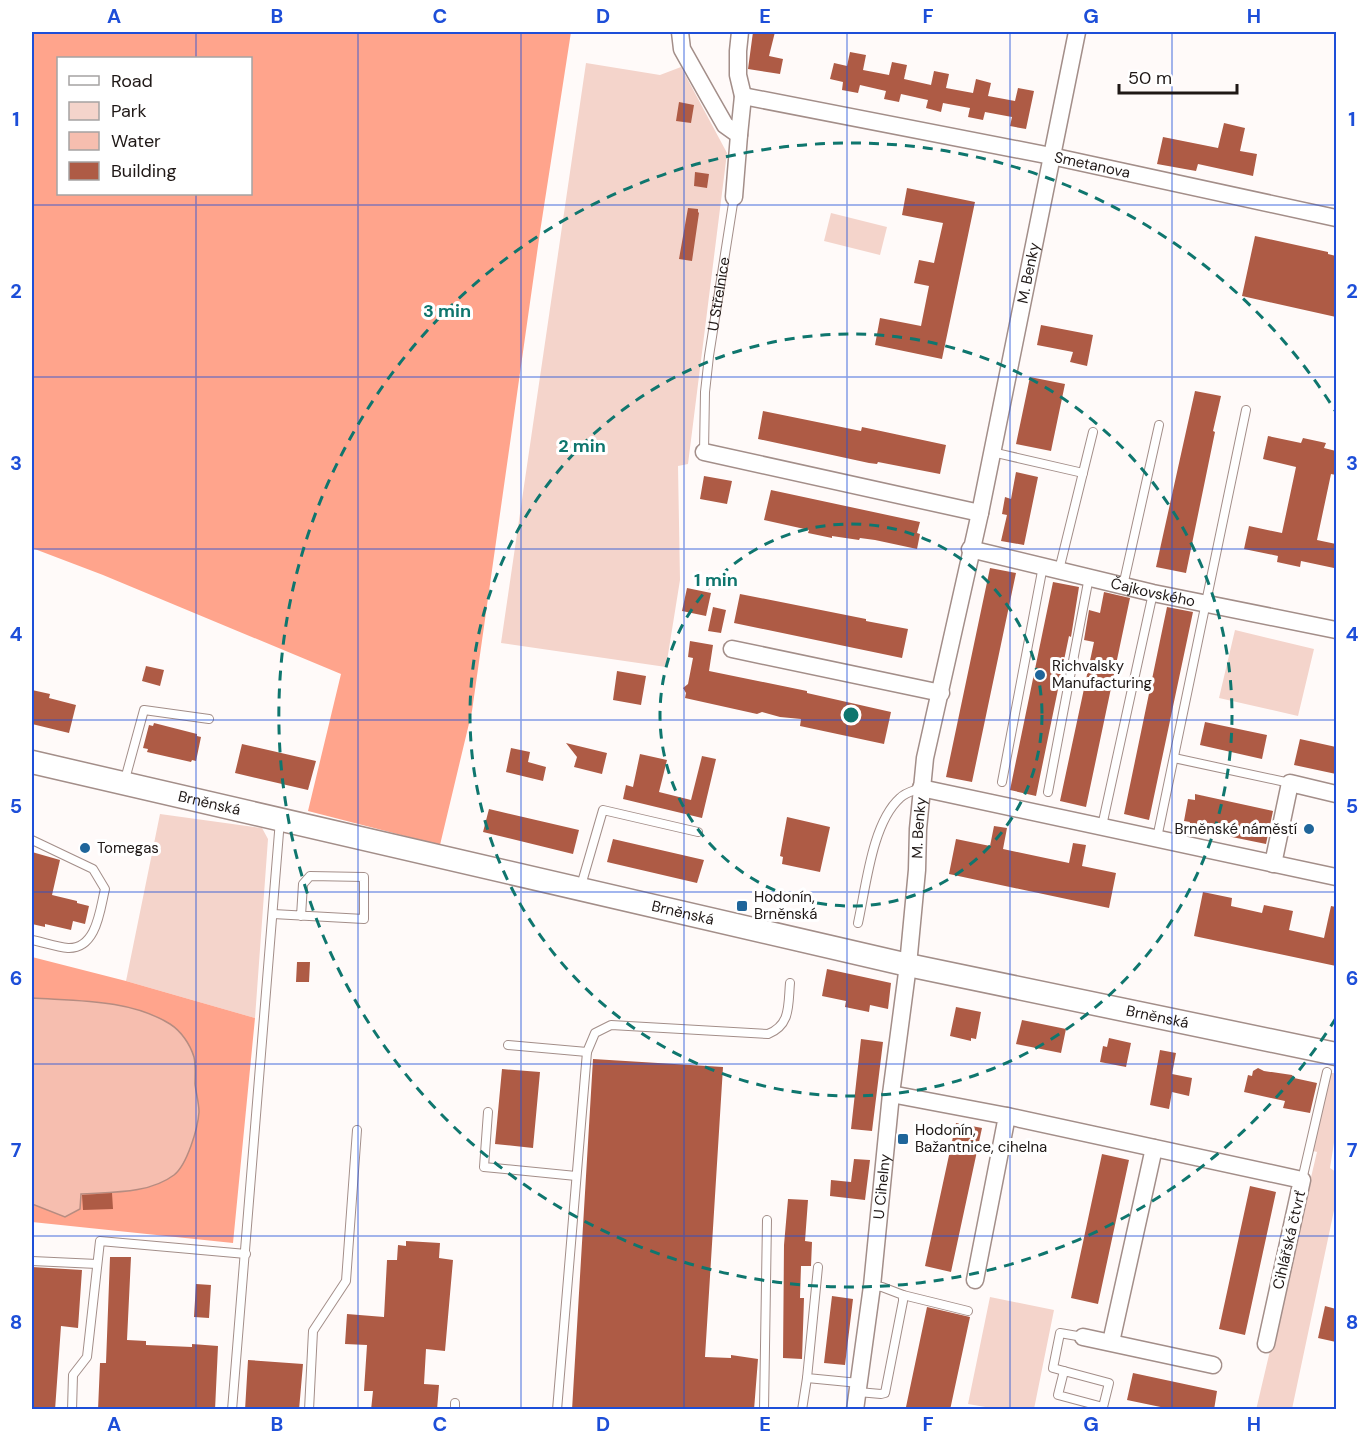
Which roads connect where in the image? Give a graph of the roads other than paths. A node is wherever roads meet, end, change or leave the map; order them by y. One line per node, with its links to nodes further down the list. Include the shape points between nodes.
1 (680, 32): 5 (street, via 682,49 725,125)
2 (740, 32): 4 (street, U Střelnice, via 738,75)
3 (1077, 32): 6 (street, M. Benky)
4 (743, 96): 5 (street, U Střelnice); 6 (street, Smetanova)
5 (739, 135): 7 (street, U Střelnice)
6 (1051, 156): 8 (street, Smetanova); 13 (street, M. Benky)
7 (734, 197): 12 (lane, U Střelnice, via 709,356)
8 (1336, 218)
9 (1246, 410): 21 (lane)
10 (1159, 425): 19 (lane)
11 (1093, 432): 14 (lane)
12 (704, 452): 15 (street)
13 (992, 452): 14 (lane); 15 (street, M. Benky)
14 (1083, 473): 17 (lane)
15 (980, 513): 16 (street, M. Benky)
16 (970, 549): 17 (street, Čajkovského); 24 (street, M. Benky)
17 (1051, 568): 18 (street, Čajkovského); 28 (lane)
18 (1089, 578): 19 (street, Čajkovského); 32 (lane)
19 (1123, 586): 20 (street, Čajkovského)
20 (1153, 593): 21 (street, Čajkovského); 35 (lane)
21 (1206, 603): 22 (street, Čajkovského); 26 (lane)
22 (1336, 630)
23 (732, 649): 24 (street)
24 (941, 693): 31 (street, M. Benky)
25 (208, 719): 30 (lane, via 144,710)
26 (1174, 758): 29 (lane); 37 (lane)
27 (32, 762): 30 (main road, Brněnská)
28 (1002, 782)
29 (1290, 783): 33 (street); 39 (street)
30 (124, 784): 34 (main road, Brněnská)
31 (921, 789): 35 (street); 44 (lane, via 899,798 878,829); 46 (street, M. Benky)
32 (1048, 792)
33 (1336, 794)
34 (280, 820): 41 (main road, Brněnská); 42 (lane)
35 (1102, 826): 37 (street)
36 (698, 832): 41 (lane, via 603,810)
37 (1158, 838): 39 (street)
38 (32, 840): 45 (lane, via 93,869 105,890 94,932 85,942 70,948)
39 (1273, 864): 40 (street)
40 (1336, 877)
41 (580, 889): 46 (main road, Brněnská)
42 (273, 914): 43 (lane); 59 (lane)
43 (301, 915): 43 (lane, via 364,920 363,877 310,876 303,884)
44 (858, 923)
45 (32, 940)
46 (908, 965): 50 (main road, Brněnská); 51 (street, U Cihelny)
47 (790, 983): 49 (lane, via 787,1017 779,1030 768,1034 611,1025 595,1033)
48 (508, 1045): 49 (lane)
49 (587, 1052): 56 (lane)
50 (1332, 1063): 57 (lane)
51 (891, 1094): 53 (street, Cihlářská čtvrť); 64 (street, U Cihelny)
52 (488, 1112): 56 (lane, via 484,1167)
53 (1007, 1116): 55 (street, Cihlářská čtvrť); 63 (street)
54 (357, 1130): 76 (lane, via 346,1281 313,1331)
55 (1154, 1148): 57 (street, Cihlářská čtvrť); 68 (street)
56 (576, 1176): 77 (lane)
57 (1302, 1180): 69 (street, Cihlářská čtvrť)
58 (767, 1221): 78 (lane)
59 (246, 1254): 61 (lane, via 100,1241); 75 (lane)
60 (32, 1261): 61 (lane)
61 (97, 1264): 74 (lane, via 87,1357 73,1375)
62 (818, 1266): 72 (lane)
63 (975, 1280)
64 (872, 1286): 65 (lane); 73 (street, U Cihelny)
65 (903, 1295): 66 (lane); 73 (lane, via 885,1393)
66 (968, 1311)
67 (1083, 1337): 68 (street); 71 (lane, via 1060,1333 1053,1368)
68 (1111, 1342): 70 (street)
69 (1266, 1344)
70 (1213, 1365)
71 (1064, 1371): 71 (lane, via 1109,1383 1103,1407 1058,1395)
72 (807, 1378): 73 (lane); 79 (lane)
73 (859, 1387): 80 (street, U Cihelny)
74 (72, 1410)
75 (232, 1410)
76 (309, 1410)
77 (557, 1410)
78 (764, 1410)
79 (802, 1410)
80 (855, 1410)

